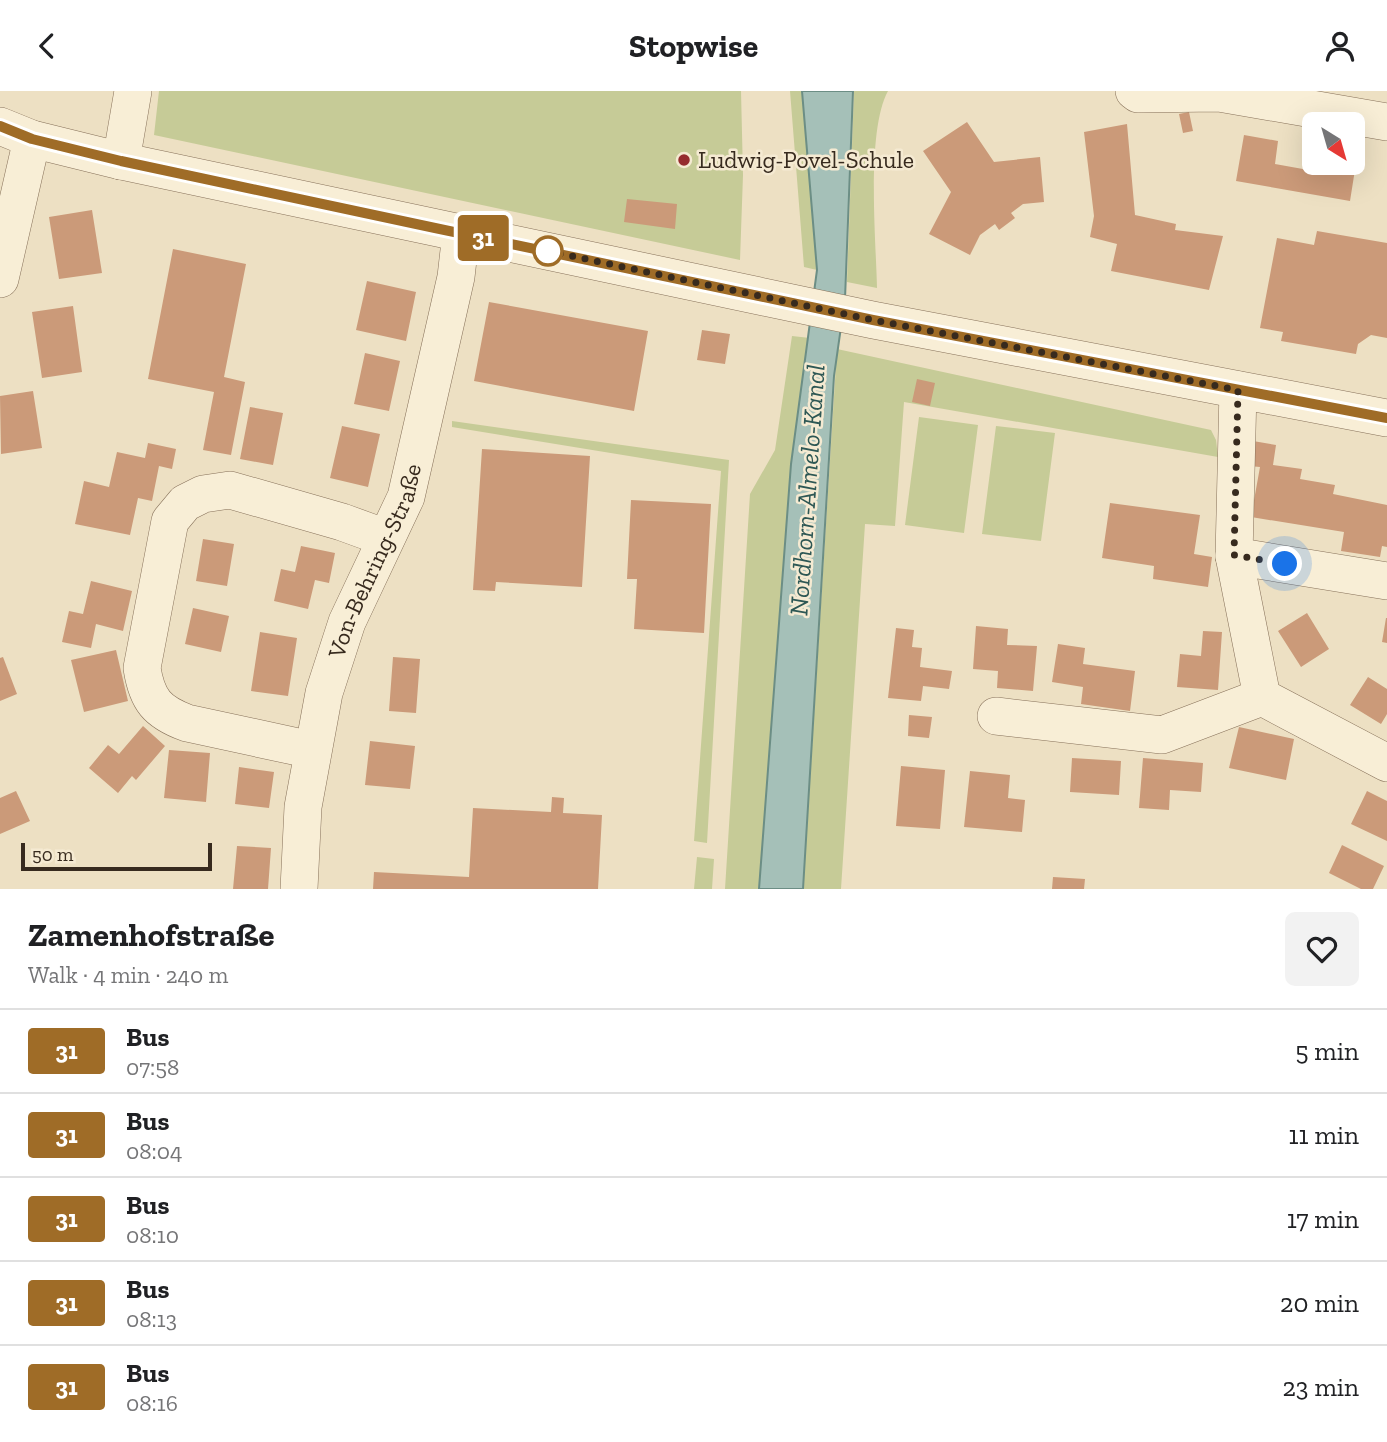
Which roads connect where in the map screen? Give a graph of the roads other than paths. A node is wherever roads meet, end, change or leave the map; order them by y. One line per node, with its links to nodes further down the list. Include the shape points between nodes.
1 (133, 91): 5 (street)
2 (1133, 91): 3 (street, via 1219,93)
3 (1387, 122)
4 (16, 133): 5 (street); 7 (street)
5 (121, 161): 6 (street)
6 (461, 233): 8 (street, via 873,320); 10 (street, Von-Behring-Straße, via 456,277 406,497)
7 (0, 279)
8 (1238, 390): 9 (street); 11 (street)
9 (1387, 418)
10 (386, 538): 15 (street, Von-Behring-Straße, via 347,622); 15 (street, via 230,490 203,494 185,503 170,521 142,668 145,688 157,708 179,720)
11 (1234, 555): 12 (street); 13 (street)
12 (1387, 581)
13 (1262, 697): 14 (street, via 1162,735); 16 (street)
14 (996, 716)
15 (312, 750): 17 (street, Von-Behring-Straße, via 303,807)
16 (1387, 763)
17 (299, 889)

